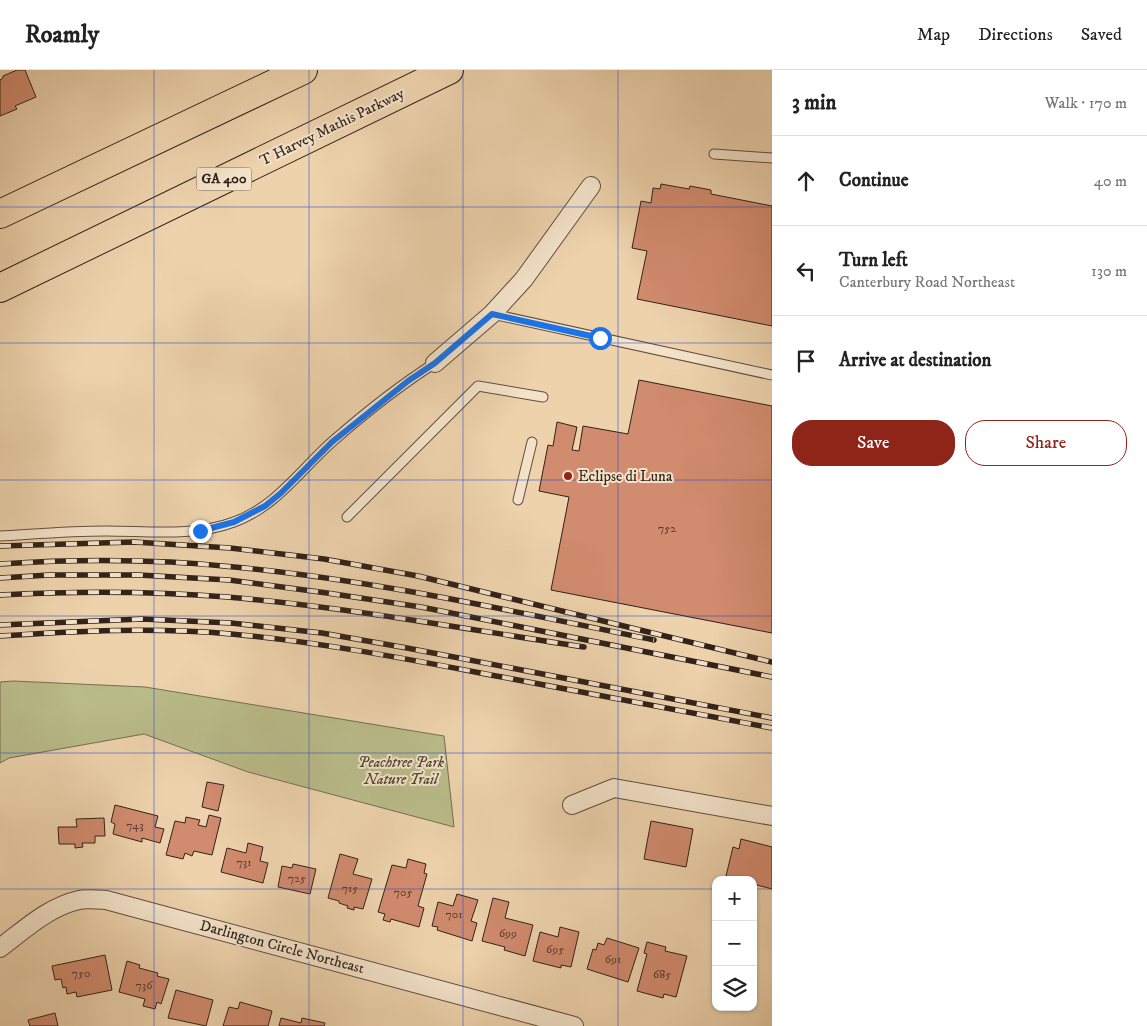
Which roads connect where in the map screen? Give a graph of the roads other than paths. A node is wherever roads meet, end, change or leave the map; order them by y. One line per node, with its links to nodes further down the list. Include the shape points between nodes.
1 (288, 70): 4 (highway)
2 (304, 70): 4 (highway)
3 (449, 70): 9 (highway, T Harvey Mathis Parkway / GA 400)
4 (215, 111): 8 (highway)
5 (714, 154): 6 (lane)
6 (772, 158)
7 (591, 186): 10 (street, via 524,278)
8 (0, 214)
9 (0, 288)
10 (492, 314): 11 (street); 12 (lane)
11 (435, 363): 17 (lane, via 332,442 265,506 234,522 200,531 74,531)
12 (772, 375)
13 (543, 397): 16 (lane, via 478,386)
14 (532, 442): 15 (lane)
15 (518, 500)
16 (347, 516)
17 (0, 536)
18 (572, 804): 19 (street, via 614,788)
19 (772, 816)
20 (0, 948): 21 (street, Darlington Circle Northeast, via 57,907 80,900 106,900)
21 (574, 1026)

